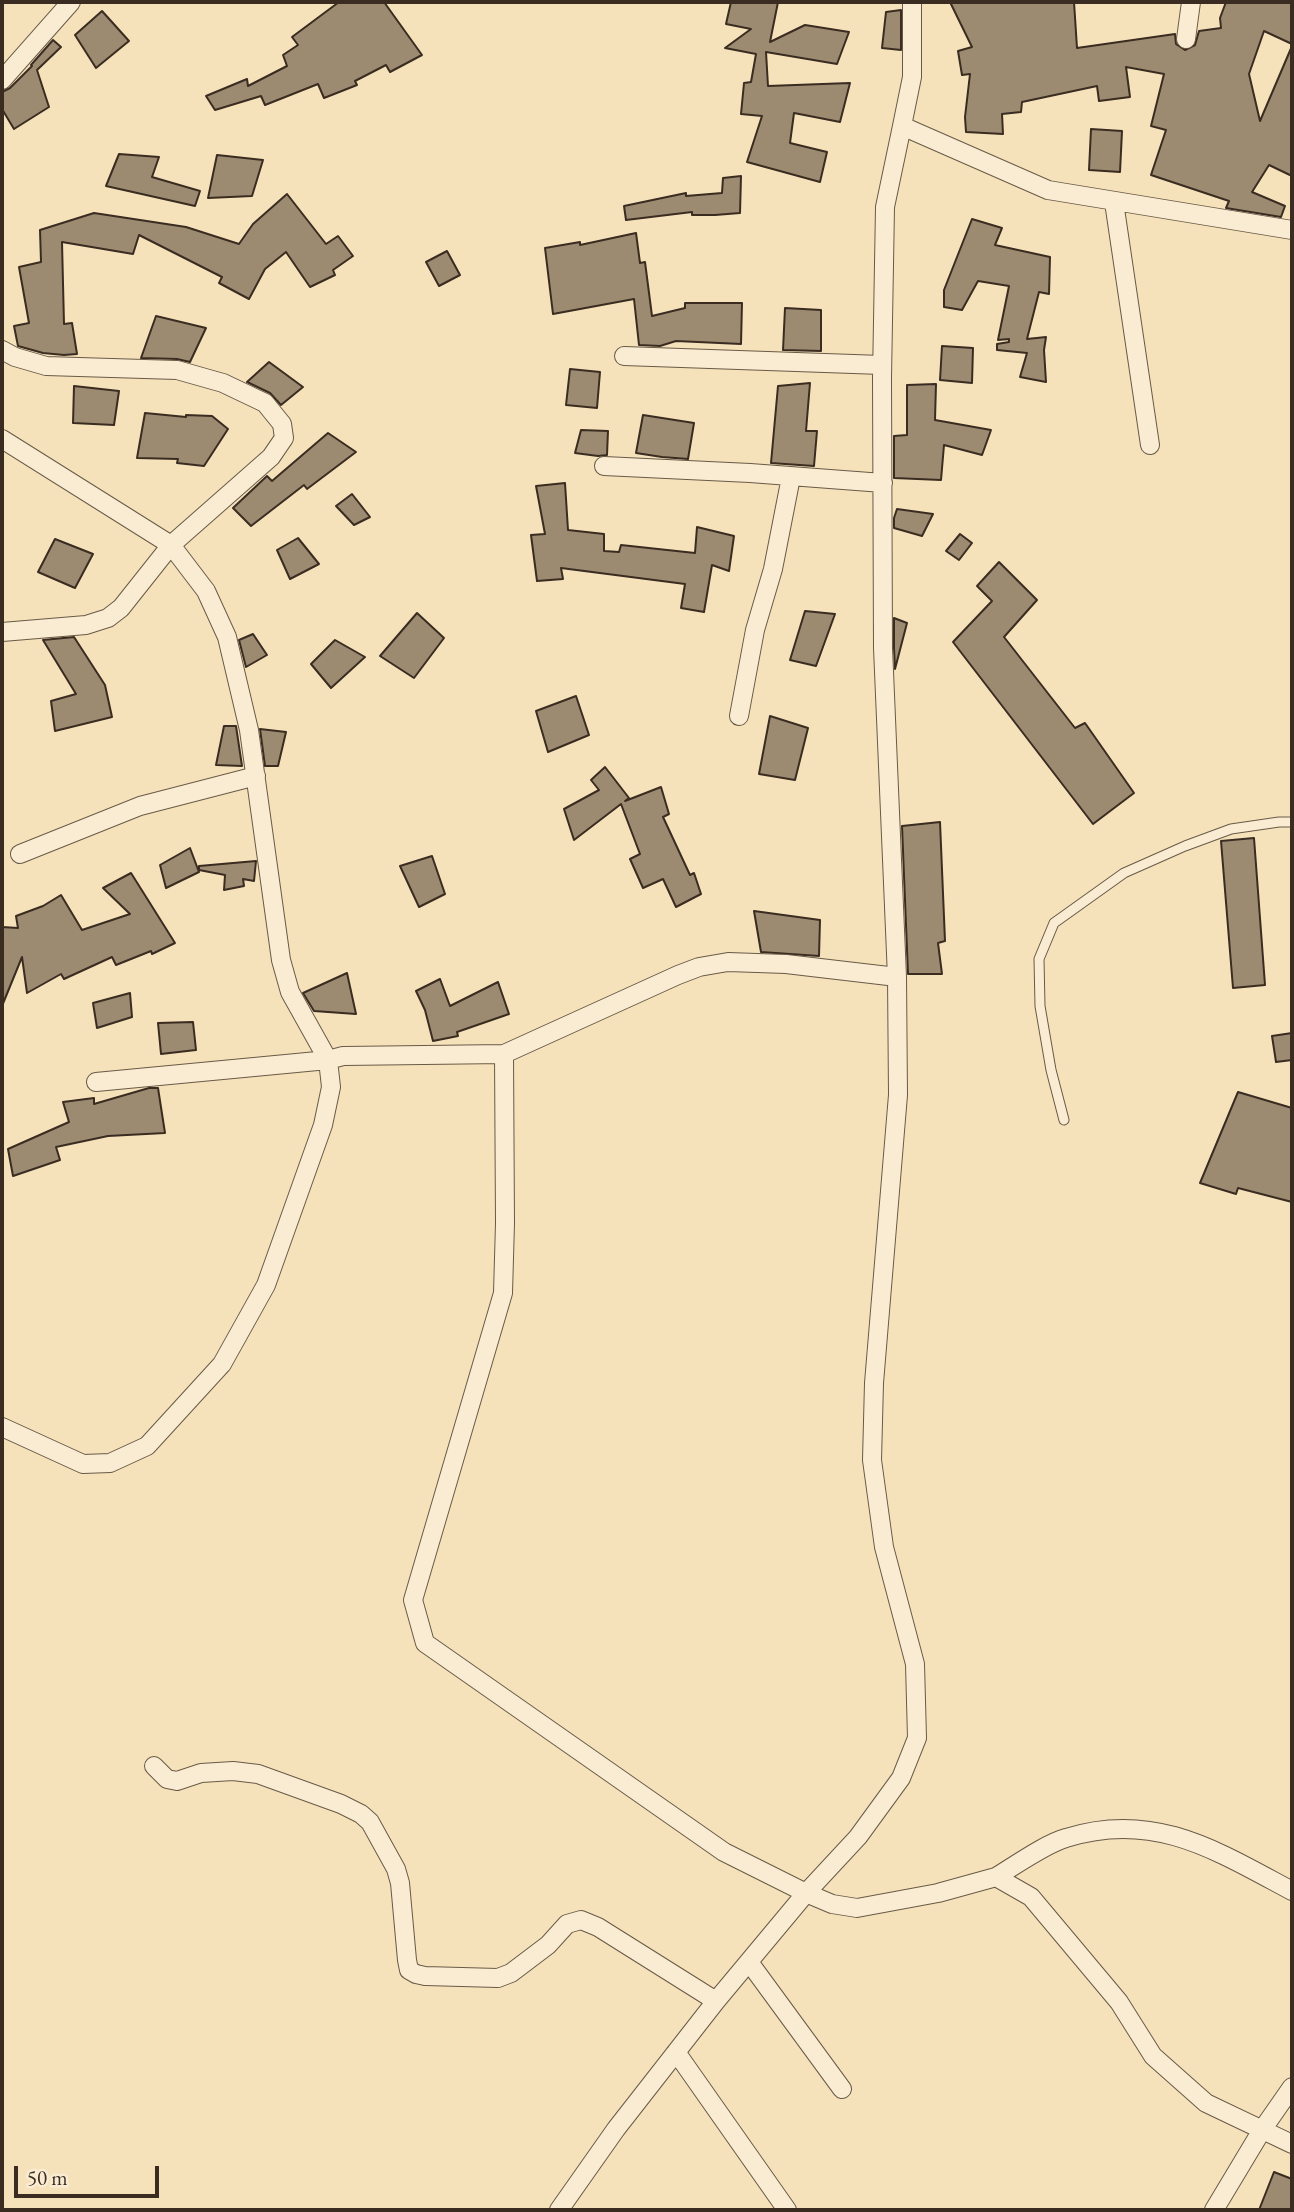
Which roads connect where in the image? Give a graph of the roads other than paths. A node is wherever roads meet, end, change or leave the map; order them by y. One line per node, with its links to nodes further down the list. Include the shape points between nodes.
1 (71, 2): 5 (street)
2 (912, 2): 6 (street, via 912,77)
3 (1191, 2): 4 (street)
4 (1186, 39)
5 (2, 80)
6 (902, 126): 7 (street, via 1048,190); 11 (street, via 885,207)
7 (1114, 202): 8 (street); 13 (street)
8 (1292, 230)
9 (2, 350): 17 (street, via 46,366 177,370 223,383 265,403 282,424 284,438 271,457)
10 (624, 356): 11 (street)
11 (882, 365): 16 (street)
12 (2, 439): 17 (street)
13 (1150, 445)
14 (604, 466): 15 (street)
15 (790, 477): 16 (street); 19 (street)
16 (883, 483): 23 (street, via 883,648)
17 (172, 545): 18 (street, via 121,608 107,618 86,625); 20 (street, via 206,591 227,637)
18 (2, 632)
19 (739, 716)
20 (256, 776): 22 (street, via 141,806); 25 (street, via 281,960 290,992)
21 (1292, 822): 27 (lane, via 1231,829 1185,846 1124,873 1054,923 1040,959 1040,1006)
22 (20, 854)
23 (897, 976): 24 (street, via 786,964 728,962 699,967); 32 (street, via 898,1095 872,1460 884,1547 915,1664 917,1738 894,1788 858,1837)
24 (504, 1054): 25 (street, via 342,1056); 32 (street, via 503,1293 412,1600 425,1643 724,1852)
25 (328, 1060): 26 (street); 28 (street, via 331,1087 323,1125 266,1285 222,1364 147,1446 110,1463 83,1464)
26 (96, 1082)
27 (1064, 1120)
28 (2, 1427)
29 (153, 1766): 34 (street, via 167,1779 177,1781 201,1773 258,1774 361,1814 396,1869 409,1970 416,1974 498,1978 548,1945 567,1924 581,1920)
30 (996, 1877): 31 (street, via 1064,1838 1113,1828 1191,1840); 32 (street, via 857,1908); 38 (street, via 1031,1897 1119,2002 1153,2056 1206,2103)
31 (1292, 1891)
32 (806, 1893): 33 (street)
33 (749, 1962): 34 (street); 37 (street)
34 (716, 2001): 35 (street)
35 (676, 2052): 40 (street); 41 (street)
36 (1292, 2087): 38 (street)
37 (842, 2089)
38 (1262, 2130): 39 (street); 42 (street)
39 (1292, 2144)
40 (559, 2210)
41 (788, 2210)
42 (1214, 2210)

